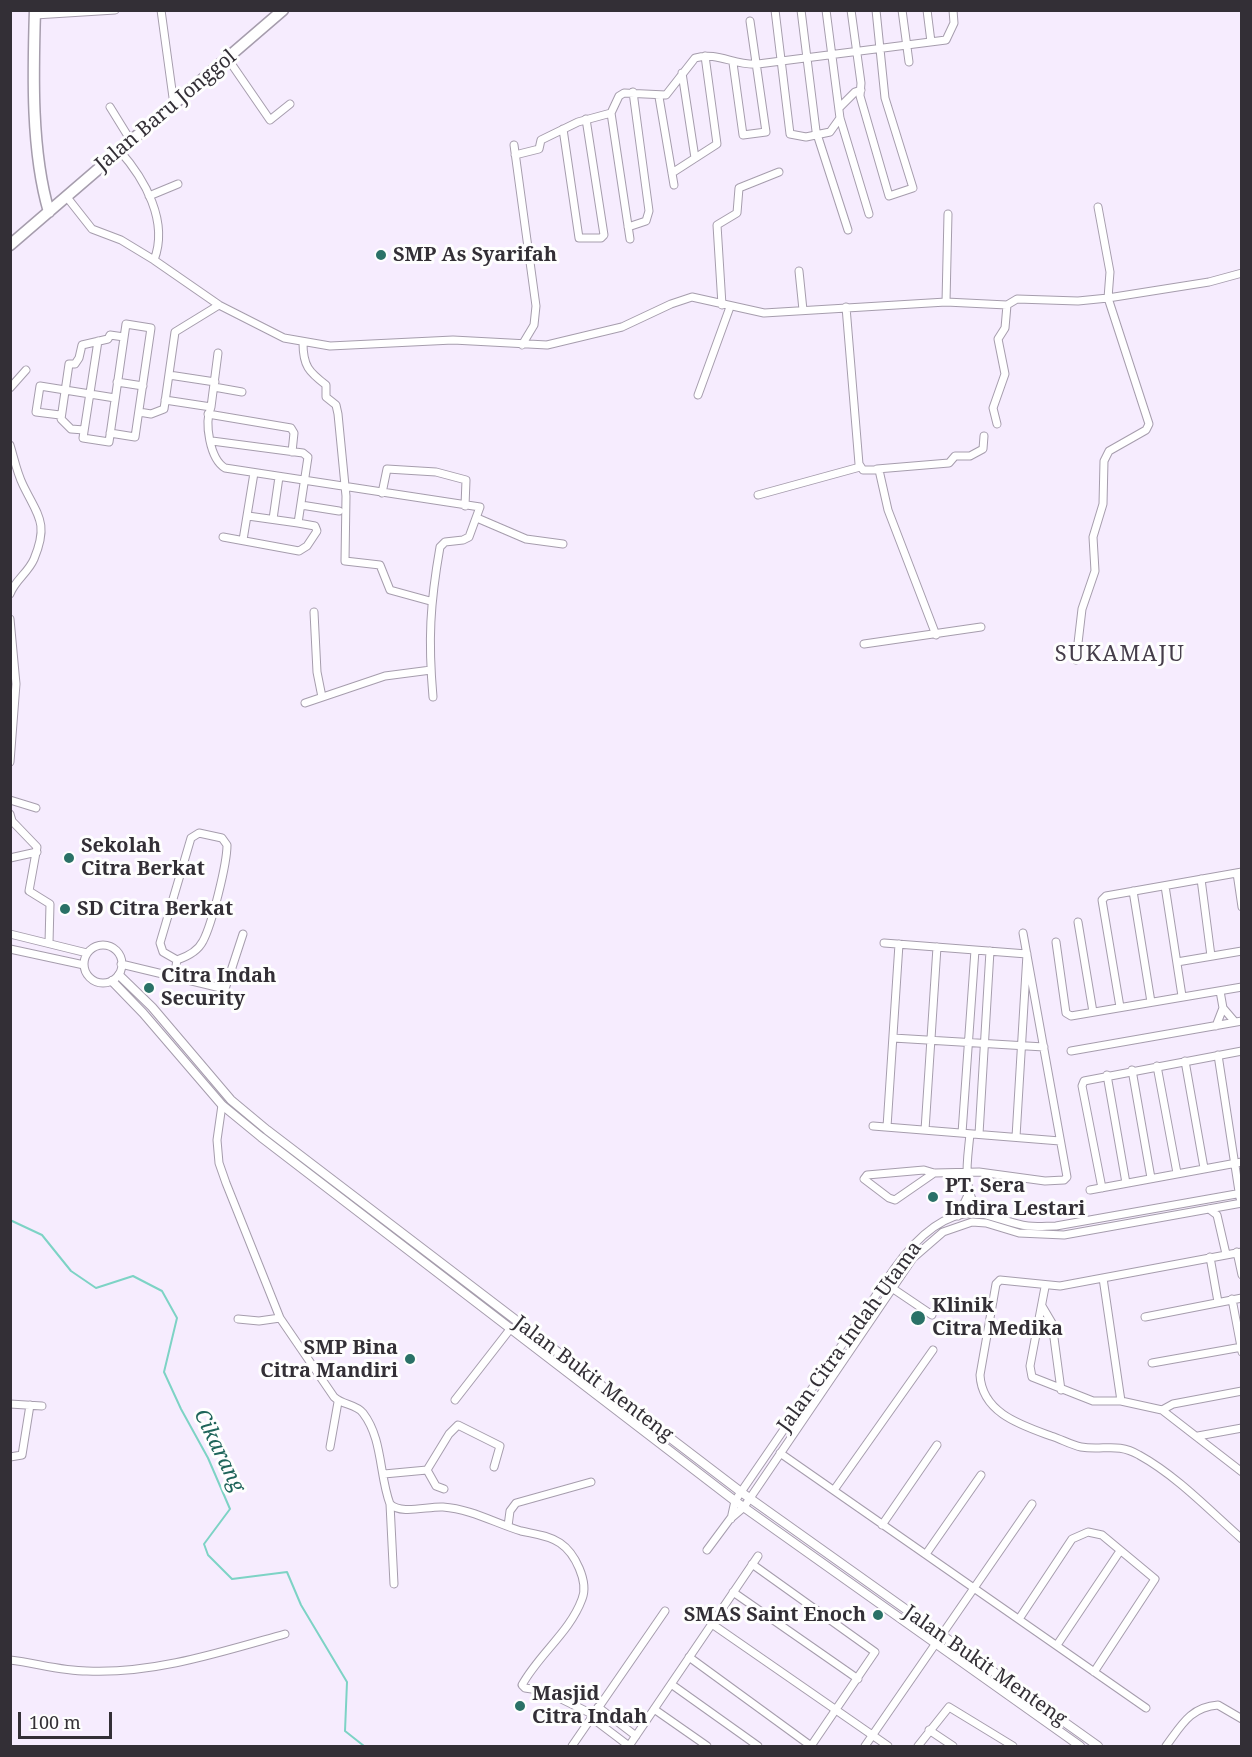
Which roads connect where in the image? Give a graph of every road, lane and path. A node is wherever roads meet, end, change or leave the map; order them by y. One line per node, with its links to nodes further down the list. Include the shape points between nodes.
1 (115, 10): 12 (street)
2 (161, 10): 31 (street)
3 (283, 10): 21 (main road, Jalan Baru Jonggol)
4 (775, 10): 22 (street)
5 (801, 10): 20 (street)
6 (826, 10): 18 (street)
7 (850, 10): 17 (street)
8 (876, 10): 16 (street)
9 (902, 10): 15 (street)
10 (927, 10): 14 (street)
11 (953, 10): 14 (street, via 954,23 946,40)
12 (35, 13): 51 (main road, via 36,119 43,191)
13 (750, 21): 25 (street)
14 (931, 42): 15 (street)
15 (907, 45): 16 (street); 23 (street)
16 (881, 48): 17 (street); 27 (street, via 885,98 913,188 889,196)
17 (855, 52): 18 (street); 27 (street)
18 (831, 55): 20 (street); 33 (street)
19 (705, 56): 24 (street); 26 (street, via 692,59); 43 (street, via 718,141)
20 (807, 58): 22 (street); 38 (street)
21 (228, 59): 30 (street, via 270,120); 31 (main road, Jalan Baru Jonggol)
22 (782, 61): 25 (street); 38 (street, via 790,134)
23 (909, 62)
24 (733, 63): 25 (street); 25 (street, via 745,136 766,132)
25 (758, 64)
26 (682, 73): 29 (street, via 668,94); 43 (street)
27 (861, 90): 33 (street)
28 (633, 92): 29 (street); 34 (street, via 621,94); 54 (street, via 649,211 646,221)
29 (660, 97): 45 (street)
30 (290, 104)
31 (174, 105): 39 (main road, Jalan Baru Jonggol)
32 (110, 107): 39 (street)
33 (838, 108): 35 (street)
34 (610, 113): 36 (street); 54 (street)
35 (840, 118): 38 (street, via 830,132); 52 (street)
36 (586, 119): 37 (street); 37 (street, via 601,238 579,238)
37 (563, 129): 42 (street, via 541,140 539,149)
38 (819, 135): 55 (street)
39 (131, 141): 41 (main road, Jalan Baru Jonggol)
40 (514, 145): 42 (street)
41 (119, 150): 48 (main road, Jalan Baru Jonggol); 49 (street, via 137,171)
42 (515, 155): 72 (street, via 536,306 534,325)
43 (695, 158): 45 (street)
44 (779, 172): 65 (street, via 739,188 737,213 717,225)
45 (672, 173): 47 (street)
46 (178, 184): 49 (street)
47 (674, 185)
48 (66, 196): 51 (main road, Jalan Baru Jonggol); 58 (street, via 92,229 121,240)
49 (149, 196): 58 (street, via 160,233)
50 (1098, 207): 61 (street, via 1110,272)
51 (49, 212): 57 (main road, Jalan Baru Jonggol)
52 (869, 214)
53 (948, 214): 62 (street)
54 (628, 227): 56 (street)
55 (848, 230)
56 (630, 239)
57 (10, 245)
58 (154, 260): 64 (street)
59 (799, 271): 68 (street)
60 (1242, 273): 61 (street)
61 (1108, 298): 63 (street, via 1017,299); 121 (street, via 1148,426 1109,451 1104,461 1103,504 1093,537 1095,571 1082,609)
62 (946, 302): 63 (street); 67 (street)
63 (1007, 304): 89 (street, via 1005,328 998,339 1005,374 993,408)
64 (219, 305): 71 (street, via 271,332); 75 (street, via 176,332)
65 (722, 305): 66 (street); 72 (street, via 686,298 622,327 547,345)
66 (730, 307): 68 (street, via 764,313); 83 (street)
67 (846, 308): 68 (street); 96 (street)
68 (803, 310)
69 (124, 337): 70 (street, via 110,335); 76 (street); 78 (street, via 126,324 151,328)
70 (98, 341): 80 (street, via 82,345 75,364 69,364); 82 (street)
71 (303, 343): 72 (street, via 339,346 453,340); 101 (street, via 307,367 326,385 326,397 337,409)
72 (522, 345)
73 (218, 353): 77 (street)
74 (26, 370): 79 (street)
75 (170, 375): 77 (street); 85 (street)
76 (117, 382): 78 (street); 84 (street)
77 (215, 385): 81 (street); 86 (street)
78 (142, 386): 87 (street)
79 (10, 388)
80 (64, 390): 82 (street); 88 (street); 88 (street, via 40,387 36,412)
81 (242, 392)
82 (90, 394): 84 (street); 90 (street)
83 (698, 395)
84 (115, 398): 91 (street)
85 (165, 400): 86 (street); 87 (street, via 164,409 151,414)
86 (209, 410): 93 (street); 95 (street, via 291,428)
87 (139, 412): 91 (street, via 135,437)
88 (60, 415): 90 (street, via 71,429)
89 (997, 424)
90 (84, 430): 91 (street, via 83,438 109,442)
91 (110, 433)
92 (984, 436): 97 (street, via 983,449 970,456 954,456 950,462)
93 (212, 441): 95 (street); 98 (street, via 221,466)
94 (10, 445): 114 (street, via 21,482 39,513 41,527 30,568)
95 (292, 452): 100 (street, via 308,457)
96 (860, 467): 97 (street); 103 (street)
97 (877, 469): 119 (street, via 899,540)
98 (254, 473): 99 (street); 107 (street)
99 (279, 477): 100 (street); 109 (street)
100 (304, 482): 101 (street); 104 (street)
101 (345, 488): 102 (street); 115 (street, via 345,561 380,565 390,590)
102 (382, 493): 105 (street); 105 (street, via 387,469 436,472 466,480)
103 (758, 495)
104 (301, 505): 106 (street); 110 (street)
105 (465, 506): 108 (street, via 480,507)
106 (339, 511)
107 (248, 516): 109 (street); 112 (street)
108 (477, 518): 113 (street, via 525,539); 115 (street, via 466,539 442,544)
109 (273, 519): 110 (street)
110 (298, 523): 112 (street, via 315,526 317,531 299,551)
111 (223, 537): 112 (street)
112 (243, 540)
113 (563, 544)
114 (10, 594)
115 (430, 601): 122 (street)
116 (314, 612): 124 (street)
117 (10, 619): 123 (street)
118 (981, 627): 119 (street)
119 (936, 635): 120 (street)
120 (864, 644)
121 (1076, 660)
122 (431, 670): 124 (street, via 385,676); 125 (street)
123 (13, 684): 127 (street)
124 (322, 697): 126 (street)
125 (434, 698)
126 (305, 704)
127 (13, 722): 128 (street)
128 (10, 762)
129 (10, 801): 130 (street)
130 (36, 808)
131 (10, 814): 132 (street, via 13,823 36,845)
132 (37, 852): 133 (street); 144 (street, via 29,891 50,905)
133 (10, 858)
134 (1239, 872): 135 (street); 138 (street)
135 (1201, 879): 136 (street); 154 (street)
136 (1165, 886): 137 (street); 156 (street)
137 (1133, 891): 164 (street); 165 (street, via 1102,900)
138 (1242, 907)
139 (1078, 922): 167 (street)
140 (1023, 933): 153 (street)
141 (10, 934): 144 (street)
142 (243, 934): 159 (street, via 227,988)
143 (1056, 942): 167 (street, via 1066,1012 1071,1016)
144 (49, 943): 152 (street)
145 (884, 943): 146 (street)
146 (899, 944): 147 (street); 170 (street)
147 (937, 947): 149 (street); 171 (street)
148 (10, 949): 158 (street)
149 (975, 950): 150 (street); 172 (street)
150 (990, 951): 153 (street); 173 (street)
151 (1242, 951): 154 (street)
152 (87, 953): 157 (street, via 106,946 117,952); 158 (street)
153 (1027, 954): 174 (street); 175 (street)
154 (1211, 956): 156 (street)
155 (177, 960): 155 (street, via 203,942 225,862 227,845 222,838 200,832 191,838 160,943 163,952); 159 (street)
156 (1177, 962): 163 (street)
157 (121, 963): 159 (street); 160 (street)
158 (84, 965): 160 (street, Jalan Bukit Menteng, via 88,977 95,982)
159 (174, 977)
160 (115, 978): 183 (street, Jalan Bukit Menteng); 250 (street, Jalan Bukit Menteng, via 152,1007 231,1100 267,1130)
161 (1242, 987): 162 (street)
162 (1220, 991): 163 (street); 166 (street)
163 (1182, 996): 164 (street)
164 (1151, 1002): 165 (street)
165 (1120, 1007): 167 (street)
166 (1223, 1008): 168 (street); 169 (street)
167 (1093, 1012)
168 (1238, 1022): 169 (street)
169 (1216, 1026): 176 (street)
170 (893, 1038): 171 (street); 185 (street)
171 (931, 1041): 172 (street); 186 (street)
172 (969, 1043): 173 (street); 187 (street)
173 (984, 1044): 174 (street); 188 (street)
174 (1021, 1046): 175 (street); 189 (street)
175 (1044, 1047): 190 (street)
176 (1071, 1051)
177 (1242, 1051): 178 (street)
178 (1218, 1055): 179 (street); 191 (street)
179 (1185, 1061): 180 (street); 192 (street)
180 (1157, 1066): 181 (street); 195 (street)
181 (1132, 1070): 182 (street); 196 (street)
182 (1107, 1075): 197 (street); 198 (street, via 1087,1079 1082,1086)
183 (222, 1105): 221 (street, via 217,1135 219,1163); 223 (street, Jalan Bukit Menteng)
184 (873, 1126): 185 (street)
185 (887, 1127): 186 (street)
186 (925, 1130): 187 (street)
187 (966, 1133): 188 (street); 193 (street)
188 (979, 1134): 189 (street)
189 (1016, 1137): 190 (street)
190 (1060, 1141): 193 (street, via 1067,1177 1064,1180)
191 (1238, 1163): 192 (street); 200 (street)
192 (1204, 1168): 195 (street)
193 (966, 1171): 194 (street); 201 (street)
194 (934, 1173): 194 (street, via 895,1200 864,1179 867,1175 924,1170)
195 (1177, 1173): 196 (street)
196 (1151, 1178): 197 (street)
197 (1126, 1183): 198 (street)
198 (1102, 1188): 199 (street)
199 (1090, 1190)
200 (1240, 1193): 202 (street); 205 (street, Jalan Citra Indah Utama, via 1056,1226 1027,1226)
201 (968, 1196): 205 (street); 207 (street)
202 (1241, 1203): 203 (street)
203 (1223, 1207): 204 (street); 206 (street)
204 (1209, 1209): 206 (street); 214 (street, via 1064,1235 1019,1233 986,1222 972,1222 943,1232 913,1257)
205 (979, 1214): 207 (street, Jalan Citra Indah Utama)
206 (1217, 1215): 209 (street)
207 (958, 1216): 250 (street, Jalan Citra Indah Utama, via 931,1228 906,1252)
208 (1239, 1252): 209 (street); 211 (street)
209 (1226, 1254): 210 (street)
210 (1209, 1257): 212 (street); 217 (street)
211 (1242, 1275)
212 (1103, 1278): 213 (street); 230 (street)
213 (1045, 1287): 218 (street); 259 (street, via 1007,1279 996,1282 980,1375 980,1387 987,1400 1018,1422 1082,1447 1119,1446 1137,1453 1160,1467)
214 (892, 1288): 219 (street); 240 (street)
215 (1242, 1298): 216 (street)
216 (1232, 1299): 217 (street); 224 (street)
217 (1218, 1302): 220 (street)
218 (1042, 1306): 227 (street, via 1052,1323); 227 (street, via 1030,1373)
219 (932, 1314)
220 (1145, 1317)
221 (280, 1318): 222 (street); 231 (street)
222 (238, 1319)
223 (511, 1328): 229 (street); 252 (street, Jalan Bukit Menteng)
224 (1241, 1349): 226 (street)
225 (933, 1350): 249 (street)
226 (1152, 1363)
227 (1061, 1390): 230 (street, via 1093,1401)
228 (1242, 1391): 235 (street, via 1173,1404)
229 (455, 1400)
230 (1121, 1401): 235 (street)
231 (338, 1402): 239 (street); 245 (street, via 363,1412)
232 (10, 1404): 233 (street)
233 (30, 1406): 234 (street); 241 (street, via 22,1455)
234 (42, 1406)
235 (1161, 1410): 237 (street)
236 (1242, 1428): 237 (street)
237 (1198, 1436): 244 (street)
238 (938, 1445): 257 (street)
239 (330, 1447)
240 (780, 1453): 249 (street); 251 (street)
241 (10, 1457)
242 (494, 1467): 243 (street, via 500,1446 458,1425)
243 (427, 1470): 245 (street); 248 (street, via 436,1486)
244 (1242, 1472)
245 (384, 1474): 253 (street)
246 (981, 1475): 262 (street)
247 (591, 1482): 258 (street, via 516,1503 510,1511)
248 (444, 1489)
249 (834, 1490): 257 (street)
250 (741, 1492): 251 (street, Jalan Bukit Menteng); 252 (street, Jalan Citra Indah Utama)
251 (750, 1498): 255 (street); 272 (street, Jalan Bukit Menteng)
252 (735, 1501): 255 (street, Jalan Bukit Menteng); 256 (street, Jalan Citra Indah Utama)
253 (390, 1504): 258 (street, via 398,1509 443,1507 478,1514); 265 (street)
254 (1032, 1504): 266 (street)
255 (744, 1507): 256 (street); 273 (street, Jalan Bukit Menteng)
256 (730, 1519): 260 (street)
257 (882, 1525): 262 (street)
258 (508, 1526): 284 (street, via 561,1544 572,1556 585,1586 572,1620 522,1685 545,1691)
259 (1241, 1536)
260 (707, 1550)
261 (1120, 1551): 269 (street, via 1095,1532 1075,1536); 274 (street); 277 (street, via 1155,1579)
262 (926, 1554): 266 (street)
263 (758, 1556): 264 (street)
264 (752, 1564): 267 (street); 278 (street, via 874,1649 875,1655)
265 (394, 1584)
266 (974, 1588): 269 (street); 272 (street)
267 (733, 1592): 270 (street); 278 (street)
268 (665, 1611): 280 (street)
269 (1019, 1618): 274 (street)
270 (712, 1624): 275 (street); 283 (street)
271 (285, 1634): 276 (street, via 130,1671 61,1669)
272 (942, 1636): 273 (street); 300 (street, Jalan Bukit Menteng)
273 (936, 1645): 287 (street); 299 (street, Jalan Bukit Menteng)
274 (1057, 1645): 277 (street)
275 (689, 1657): 279 (street); 293 (street)
276 (10, 1660)
277 (1094, 1672): 281 (street)
278 (858, 1679): 283 (street)
279 (671, 1684): 282 (street); 292 (street)
280 (598, 1707): 284 (street); 288 (street)
281 (1146, 1708)
282 (654, 1709): 288 (street); 291 (street)
283 (837, 1709): 287 (street); 293 (street)
284 (593, 1716): 288 (street); 289 (street)
285 (1242, 1719): 301 (street, via 1218,1705 1198,1709)
286 (929, 1730): 296 (street); 297 (street); 298 (street, via 946,1708 952,1707)
287 (873, 1735): 294 (street); 295 (street)
288 (632, 1742): 290 (street)
289 (572, 1746)
290 (639, 1746)
291 (707, 1746)
292 (758, 1746)
293 (811, 1746)
294 (865, 1746)
295 (888, 1746)
296 (918, 1746)
297 (953, 1746)
298 (1013, 1746)
299 (1080, 1746)
300 (1098, 1746)
301 (1166, 1746)

